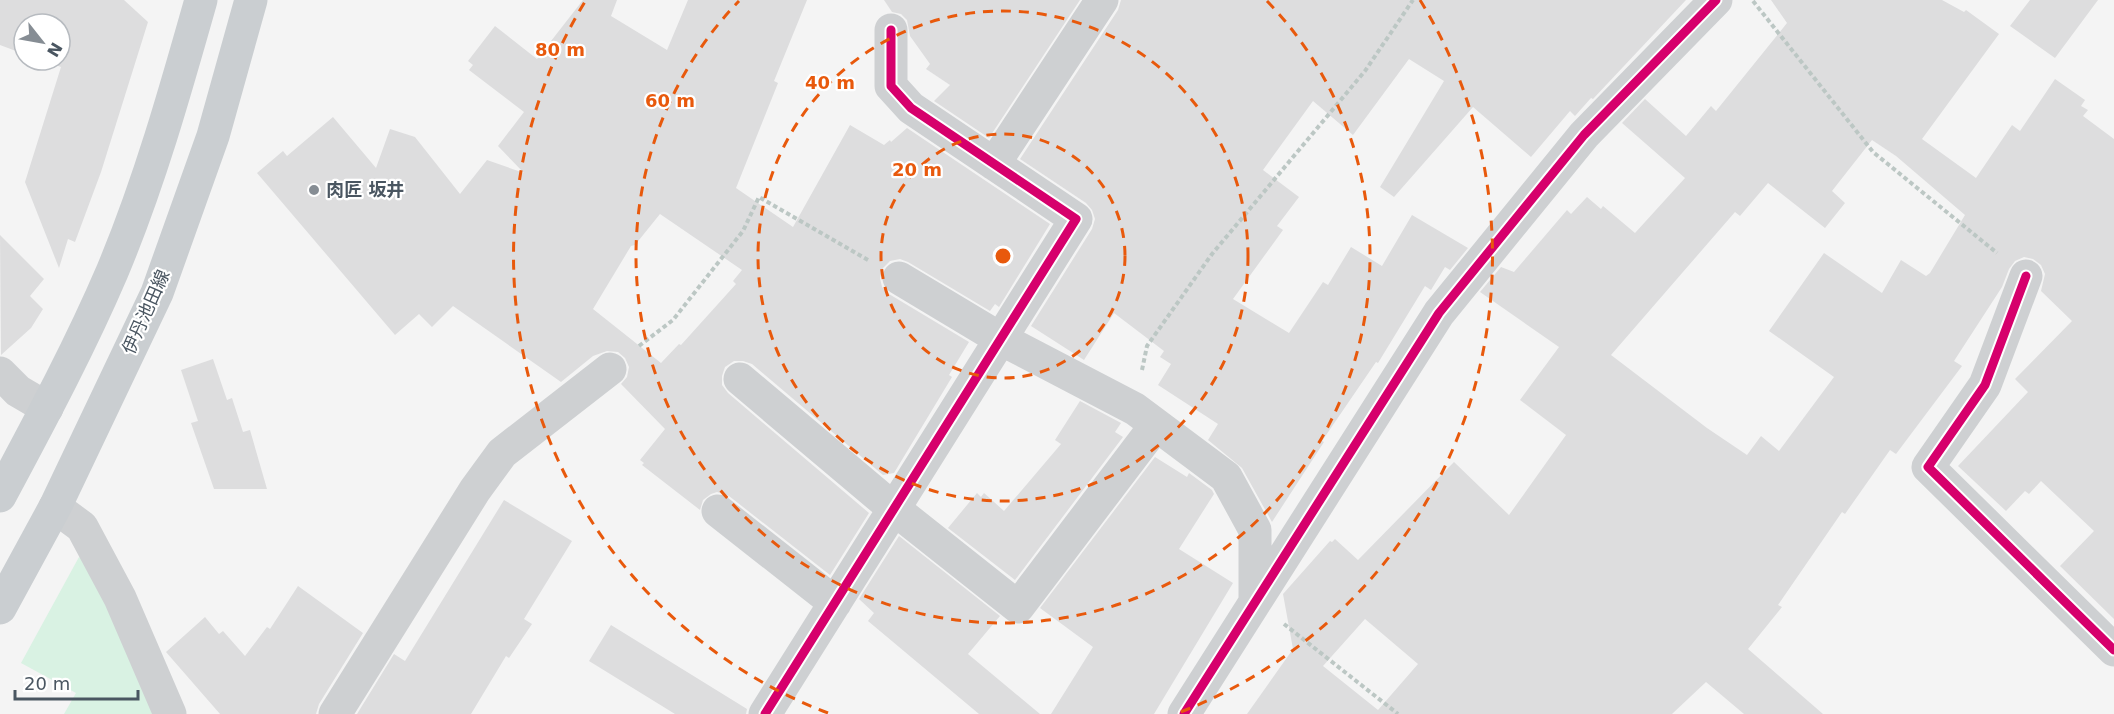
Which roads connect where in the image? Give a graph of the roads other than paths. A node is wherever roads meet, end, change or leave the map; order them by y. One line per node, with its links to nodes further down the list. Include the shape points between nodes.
1 (201, 0): 13 (main road, via 167,118 112,272)
2 (250, 0): 16 (main road, 伊丹池田線, via 213,136 157,293)
3 (1102, 0): 6 (street)
4 (1716, 0): 19 (street, via 1584,135 1439,314)
5 (891, 30): 6 (street, via 891,86 911,108)
6 (994, 164): 9 (street, via 1076,219)
7 (2026, 276): 22 (street, via 1984,386 1928,467)
8 (899, 278): 9 (street)
9 (999, 338): 14 (street); 17 (street)
10 (610, 369): 24 (street, via 502,453)
11 (0, 374): 13 (street, via 18,391)
12 (740, 379): 17 (street)
13 (47, 408): 15 (main road)
14 (1145, 417): 17 (street, via 1018,607); 19 (street, via 1226,477 1255,530)
15 (0, 496)
16 (55, 507): 21 (main road, 伊丹池田線); 23 (street, via 82,527 120,598)
17 (893, 508): 20 (street)
18 (718, 511): 20 (street)
19 (1255, 601): 26 (street)
20 (835, 603): 25 (street)
21 (0, 608)
22 (2114, 650)
23 (170, 714)
24 (335, 714)
25 (765, 714)
26 (1184, 714)

